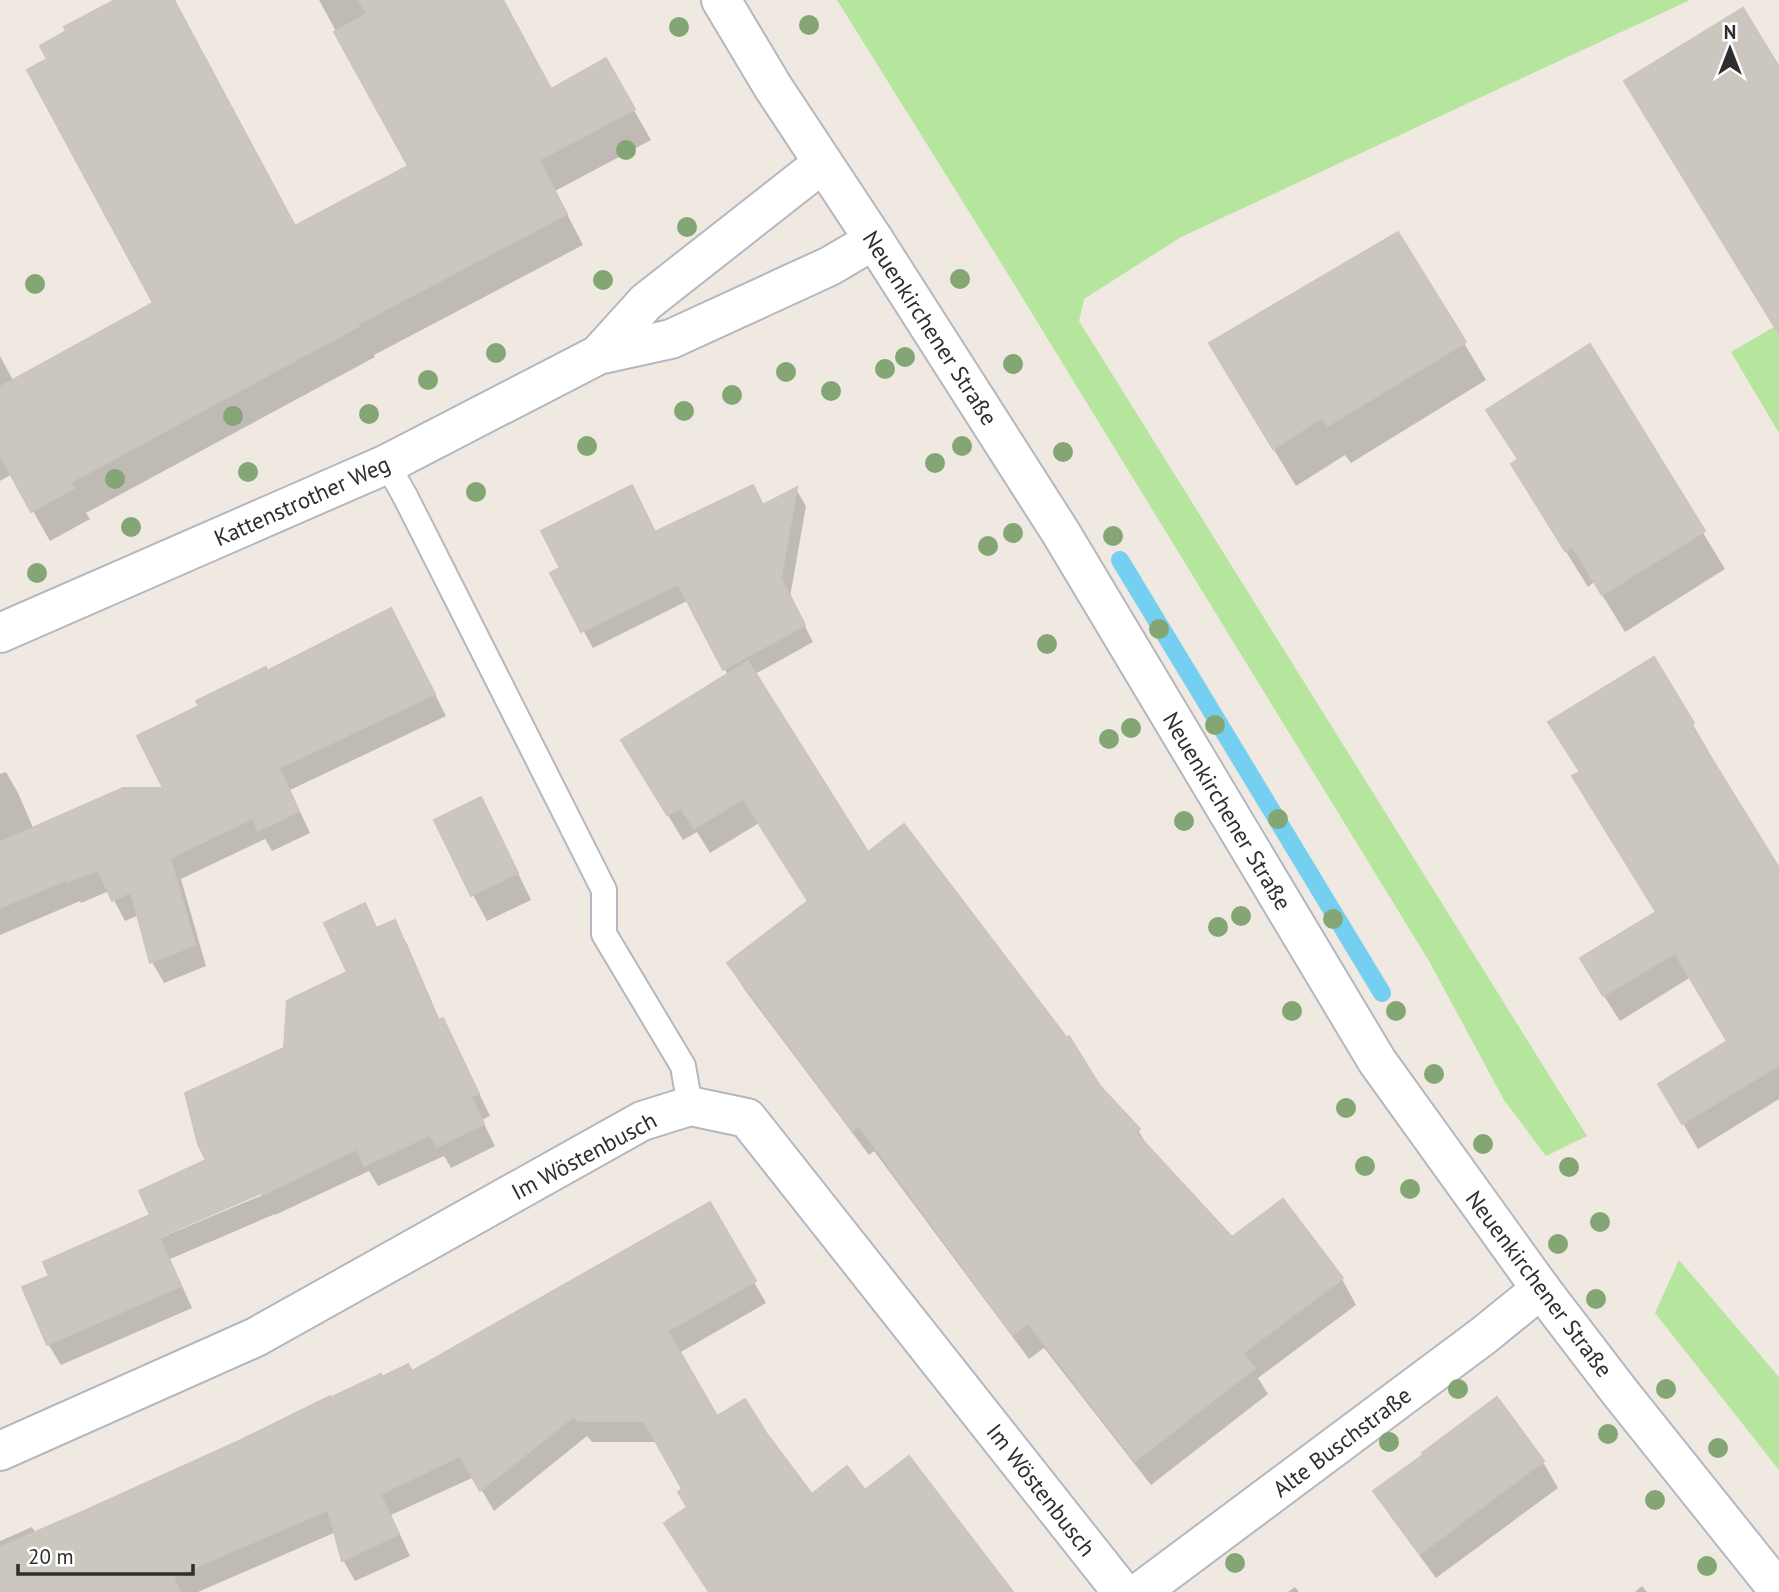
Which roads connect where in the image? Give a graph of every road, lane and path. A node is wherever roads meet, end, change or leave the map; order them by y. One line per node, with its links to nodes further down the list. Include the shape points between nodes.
1 (721, 0): 2 (street, Neuenkirchener Straße)
2 (823, 163): 3 (street, Neuenkirchener Straße); 4 (street, Kattenstrother Weg, via 646,302)
3 (874, 240): 4 (street, Kattenstrother Weg, via 830,266 671,339); 8 (street, Neuenkirchener Straße, via 1061,533 1377,1062)
4 (598, 355): 5 (street, Kattenstrother Weg)
5 (387, 464): 6 (street, Kattenstrother Weg); 7 (lane, via 604,890 604,934 683,1066)
6 (0, 633)
7 (690, 1106): 9 (street, Im Wöstenbusch, via 642,1121 256,1337); 11 (street, Im Wöstenbusch, via 747,1118)
8 (1541, 1289): 10 (street, Neuenkirchener Straße); 12 (street, Alte Buschstraße)
9 (0, 1451)
10 (1779, 1591)
11 (1122, 1592)
12 (1140, 1592)

